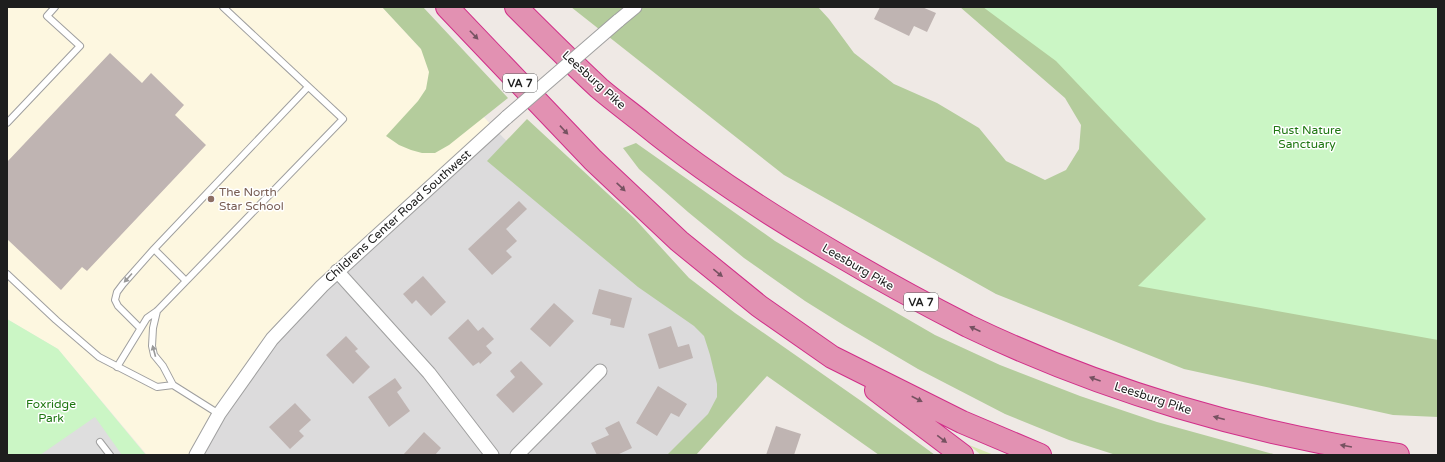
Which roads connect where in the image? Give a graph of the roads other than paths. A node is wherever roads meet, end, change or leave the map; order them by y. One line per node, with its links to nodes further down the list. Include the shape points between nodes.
1 (55, 7): 7 (lane, via 47,16 80,46)
2 (223, 7): 6 (lane)
3 (447, 7): 14 (highway, VA 7, one-way to 14, via 593,160 679,241 759,306)
4 (516, 7): 26 (highway, Leesburg Pike / VA 7, one-way to 4, via 1252,427 1181,408 1026,352 900,291 799,233 703,170 600,89)
5 (635, 7): 9 (street, Childrens Center Road Southwest, bridge, via 507,117)
6 (308, 87): 8 (lane); 11 (lane, via 343,119)
7 (7, 123)
8 (154, 249): 11 (lane); 13 (lane, one-way to 13, via 123,284 115,300)
9 (337, 271): 18 (street, Childrens Center Road Southwest, via 272,339); 22 (street, via 429,373)
10 (7, 274): 15 (lane, via 99,357)
11 (186, 281): 12 (lane)
12 (157, 311): 13 (lane, via 147,318); 17 (lane, one-way to 12, via 154,355 153,340)
13 (140, 328): 15 (lane)
14 (832, 357): 24 (highway, one-way to 24); 25 (highway, VA 7, one-way to 25, via 962,422)
15 (117, 367): 17 (lane, via 157,387)
16 (600, 371): 23 (street)
17 (173, 385): 18 (lane)
18 (219, 414): 21 (street, Childrens Center Road Southwest)
19 (100, 442): 20 (lane)
20 (110, 455)
21 (196, 455)
22 (492, 455)
23 (517, 455)
24 (962, 455)
25 (1040, 455)
26 (1398, 455)

